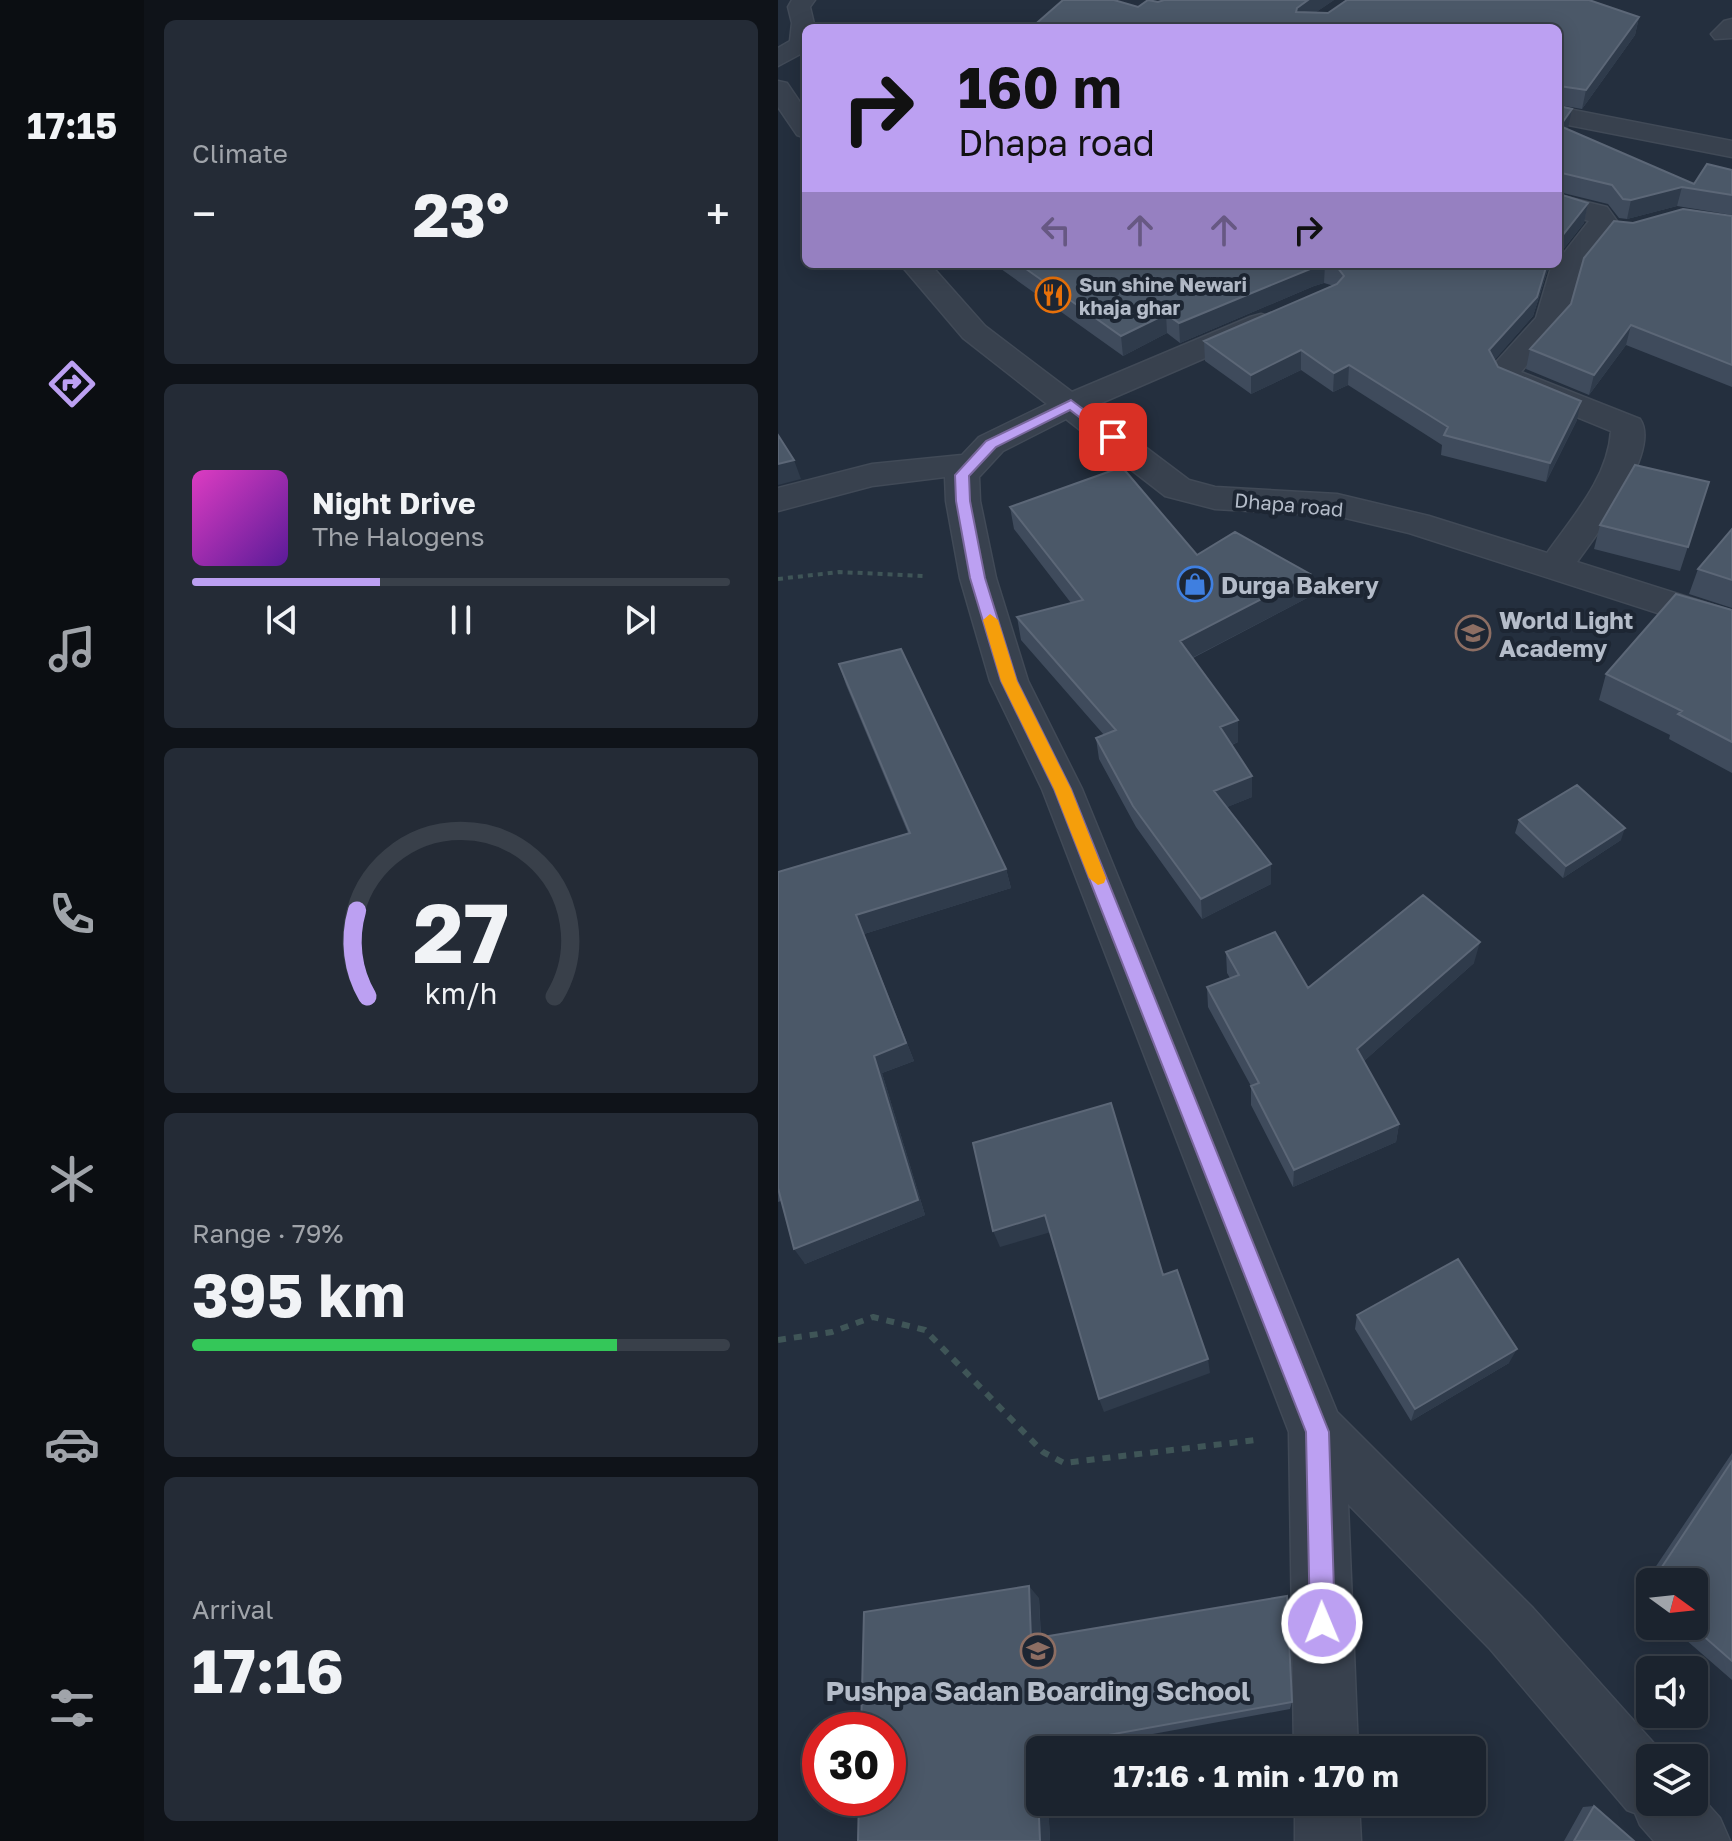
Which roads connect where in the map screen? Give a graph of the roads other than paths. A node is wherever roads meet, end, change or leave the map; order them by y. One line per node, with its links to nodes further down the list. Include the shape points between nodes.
1 (804, 0): 2 (street, via 799,7)
2 (804, 24)
3 (802, 37): 4 (street, via 801,44)
4 (778, 59)
5 (778, 88): 7 (street)
6 (1562, 116): 8 (street)
7 (802, 124)
8 (1732, 149)
9 (1562, 204): 15 (street, via 1597,213 1614,230 1578,253 1558,282 1554,314 1505,370 1507,377 1628,426 1623,460)
10 (918, 268): 12 (street, Dhapa road, via 974,332)
11 (1283, 313): 12 (street)
12 (1071, 404): 13 (street, via 991,444); 15 (street, Dhapa road, via 1177,488 1215,498 1337,505)
13 (969, 465): 14 (street, via 867,474); 17 (street, via 962,475 963,501 978,578 1009,681 1062,789)
14 (778, 500)
15 (1556, 567): 16 (street, Dhapa road)
16 (1732, 624)
17 (1317, 1432): 18 (street); 19 (street, via 1511,1628)
18 (1326, 1736)
19 (1636, 1771)
20 (1327, 1816): 22 (street)
21 (1675, 1816): 23 (street)
22 (1328, 1841)
23 (1697, 1841)

